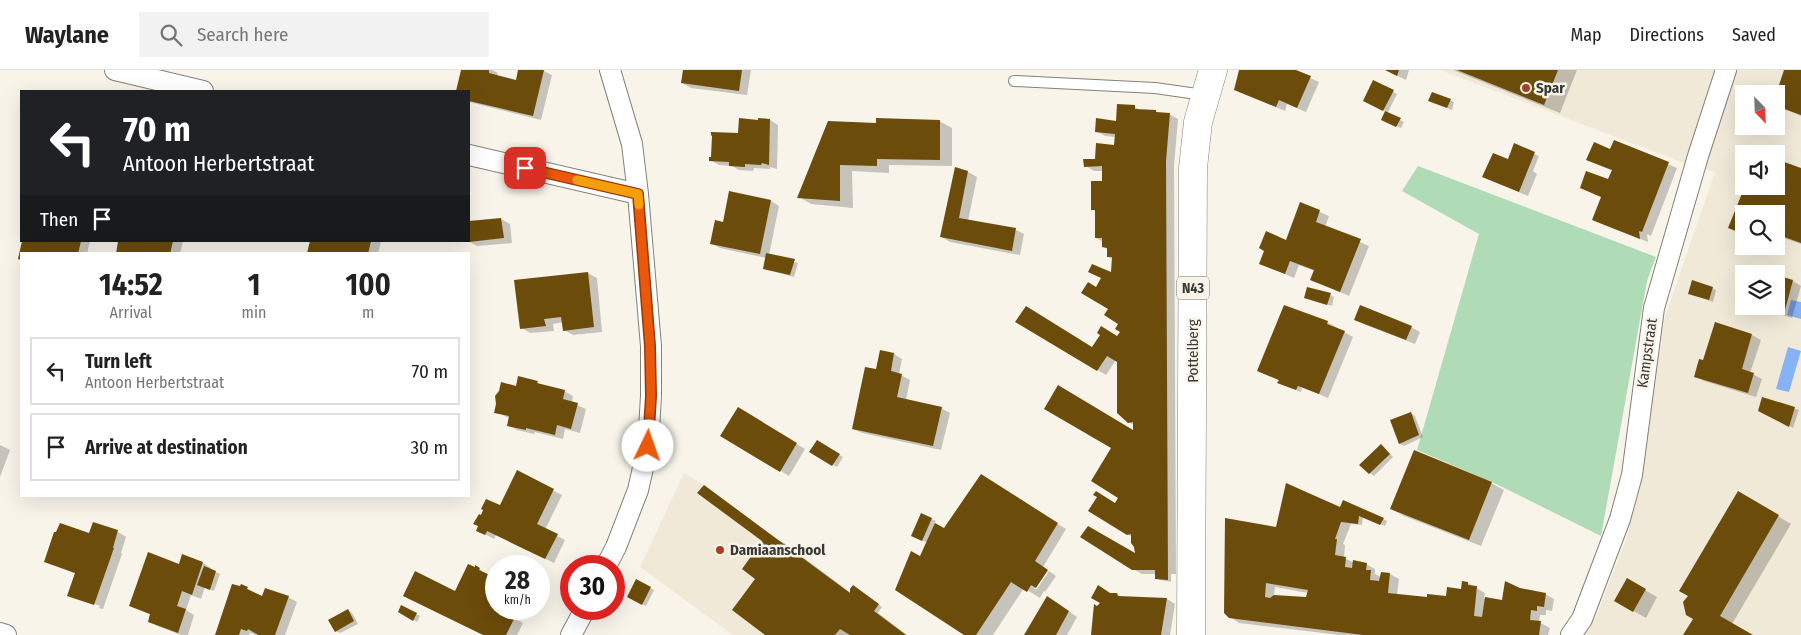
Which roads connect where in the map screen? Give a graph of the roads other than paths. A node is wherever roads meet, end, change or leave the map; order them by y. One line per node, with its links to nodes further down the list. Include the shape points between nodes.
1 (115, 70): 6 (street)
2 (610, 70): 8 (street, via 632,144)
3 (1726, 70): 15 (street, Kampstraat, via 1654,308 1632,475 1620,520 1582,619)
4 (1014, 81): 5 (lane, via 1155,88)
5 (1209, 83): 14 (main road, Pottelberg / N43, via 1198,122 1194,168)
6 (199, 90)
7 (470, 155): 8 (street)
8 (638, 194): 9 (street, via 650,346 648,446 638,490)
9 (612, 555)
10 (579, 620): 13 (street)
11 (0, 633): 12 (street)
12 (6, 635)
13 (571, 635)
14 (1191, 635)
15 (1572, 635)

